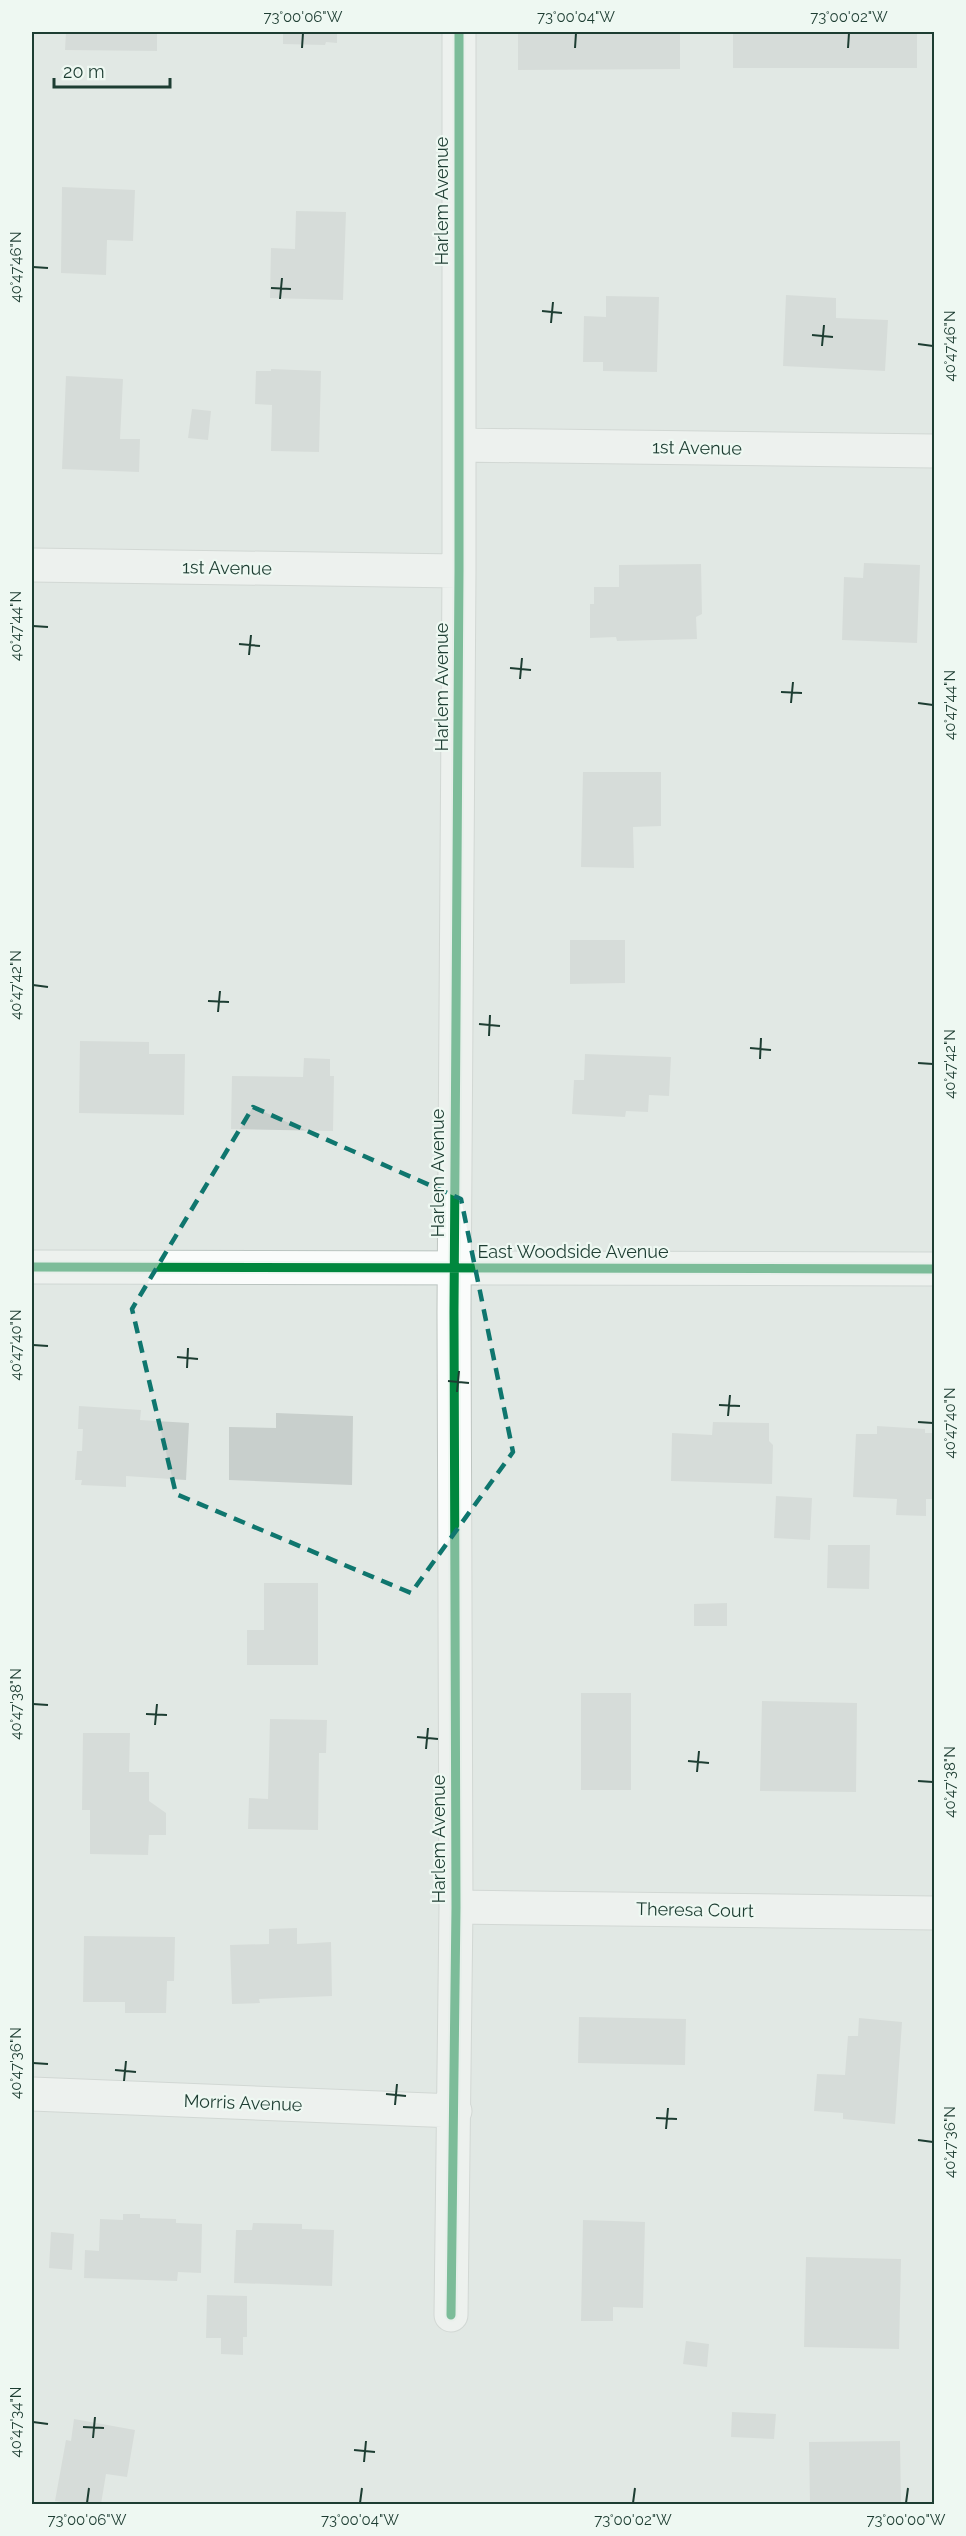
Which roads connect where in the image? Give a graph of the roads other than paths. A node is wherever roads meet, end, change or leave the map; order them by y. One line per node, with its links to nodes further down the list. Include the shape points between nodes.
1 (459, 32): 2 (street, Harlem Avenue)
2 (459, 445): 3 (street, 1st Avenue); 5 (street, Harlem Avenue)
3 (934, 451)
4 (32, 565): 5 (street, 1st Avenue)
5 (459, 571): 7 (street, Harlem Avenue)
6 (32, 1267): 7 (street, East Woodside Avenue)
7 (454, 1268): 8 (street, East Woodside Avenue); 9 (street, Harlem Avenue)
8 (934, 1269)
9 (456, 1907): 10 (street, Theresa Court); 12 (street, Harlem Avenue)
10 (934, 1913)
11 (32, 2094): 12 (street, Morris Avenue)
12 (455, 2111): 13 (street, Harlem Avenue)
13 (451, 2315)

